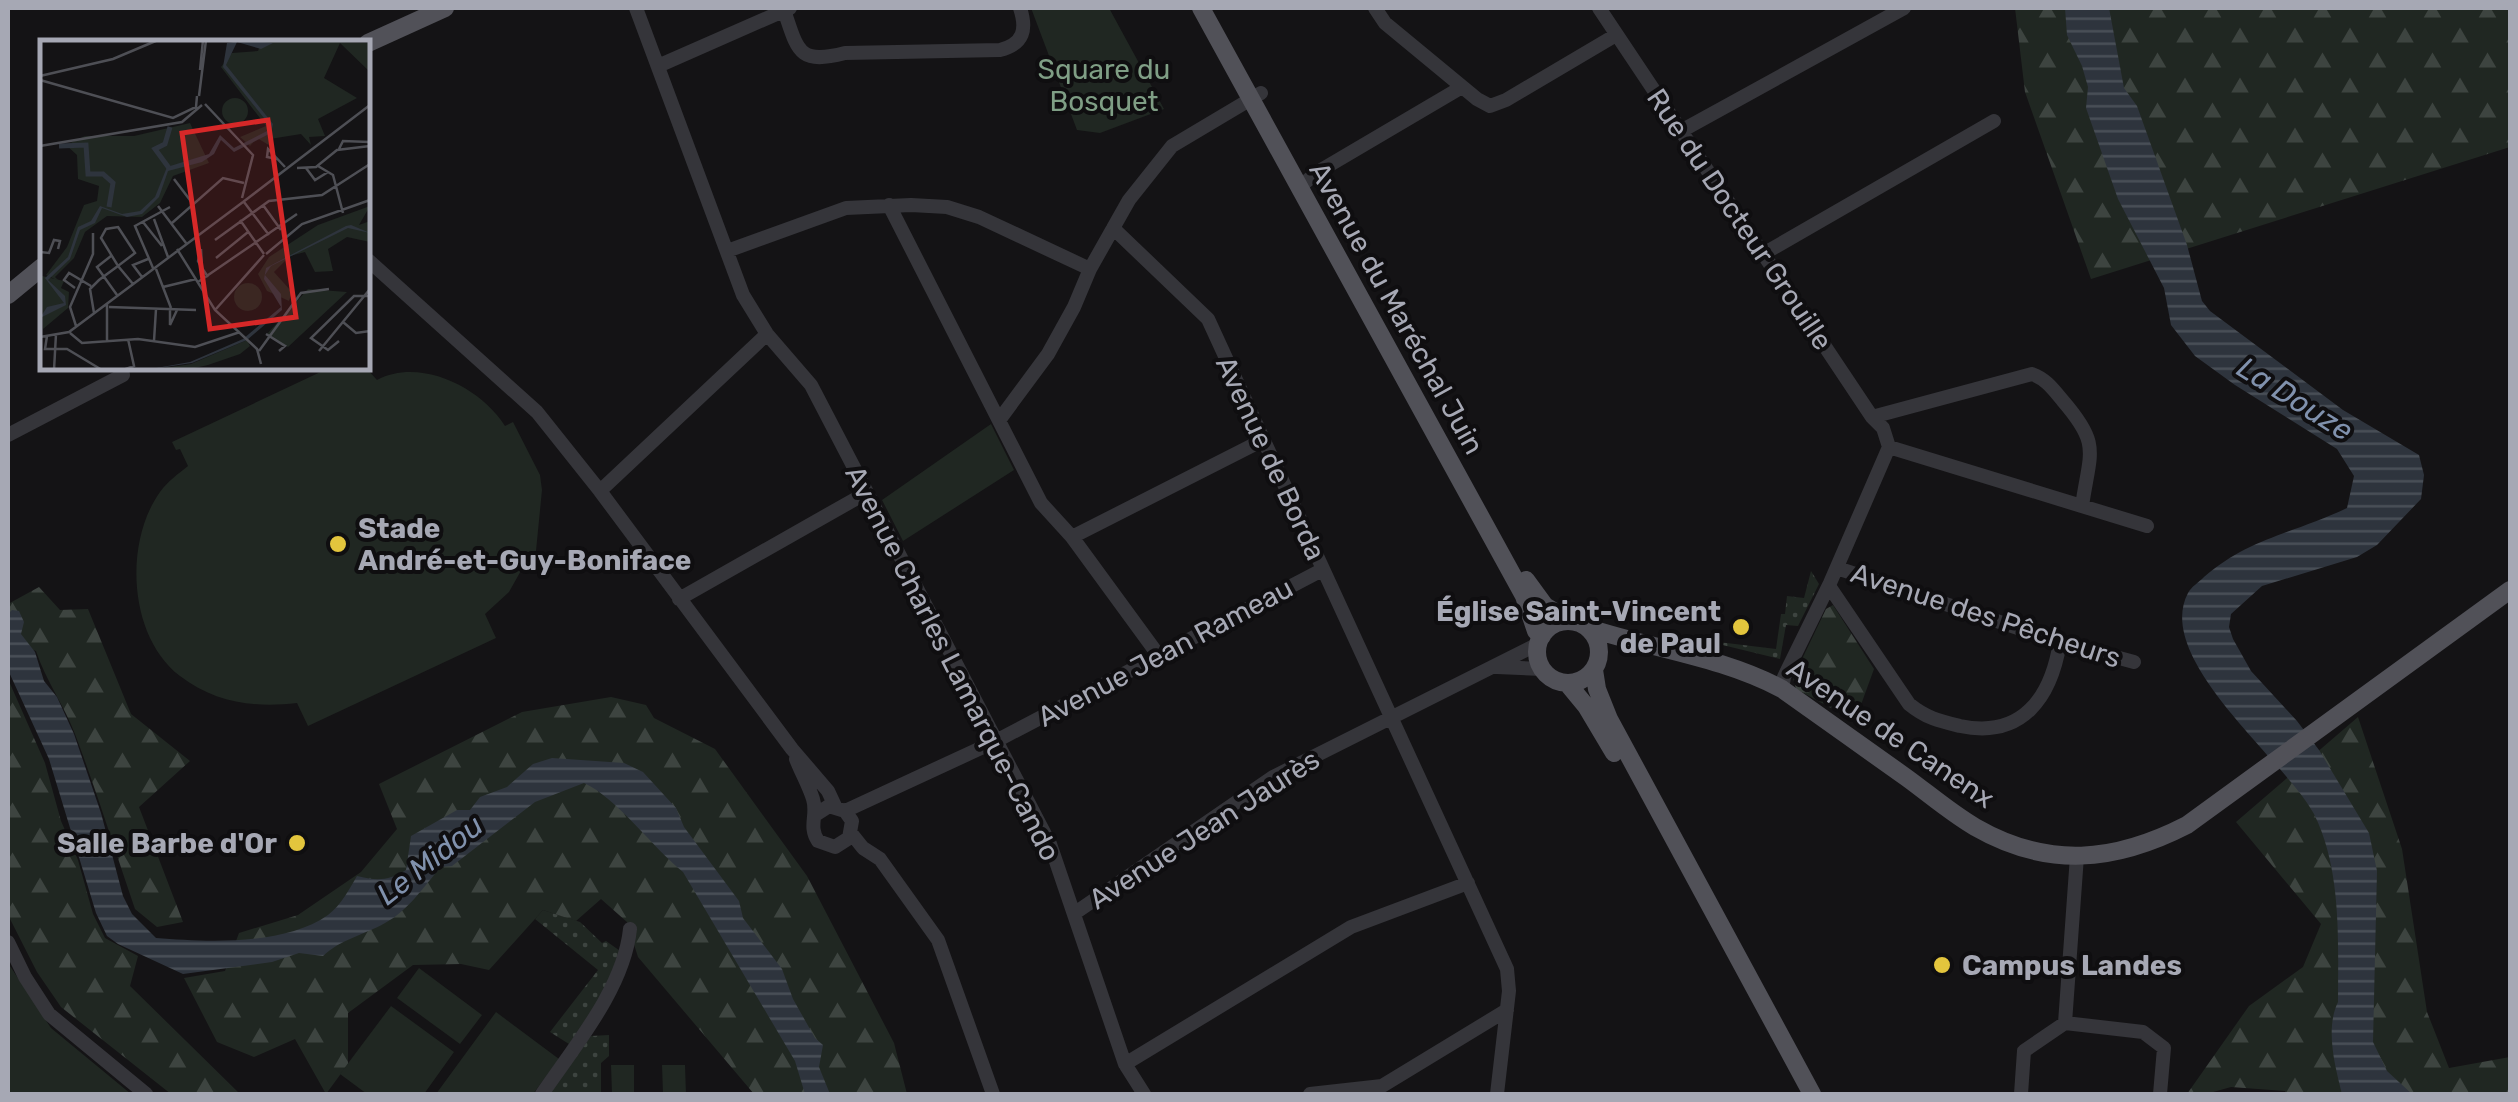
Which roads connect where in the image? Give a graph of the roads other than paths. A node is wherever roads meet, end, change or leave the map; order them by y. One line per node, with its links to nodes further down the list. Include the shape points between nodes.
1 (445, 8): 11 (main road)
2 (636, 8): 12 (street, Avenue Charles Lamarque-Cando)
3 (1020, 8): 9 (street, via 1023,36 1000,50 845,53 820,60 800,51)
4 (1201, 8): 14 (main road, Avenue du Maréchal Juin)
5 (1215, 8): 14 (main road, Avenue du Maréchal Juin)
6 (1375, 8): 13 (street, via 1385,24)
7 (1600, 8): 10 (street, Rue du Docteur Grouille)
8 (1904, 8): 16 (street)
9 (787, 9): 12 (street)
10 (1616, 35): 13 (street, via 1490,106); 16 (street, Rue du Docteur Grouille)
11 (370, 42)
12 (658, 66): 20 (street, Avenue Charles Lamarque-Cando)
13 (1462, 87): 17 (street)
14 (1256, 96): 17 (main road, Avenue du Maréchal Juin); 19 (street, via 1172,146)
15 (1994, 121): 21 (street)
16 (1682, 132): 21 (street, Rue du Docteur Grouille)
17 (1305, 184): 43 (main road, Avenue du Maréchal Juin, via 1534,593); 45 (main road, Avenue du Maréchal Juin, via 1524,596)
18 (889, 205): 20 (street, via 846,208); 24 (street, via 979,217); 28 (street)
19 (1113, 228): 24 (street); 31 (street, Avenue de Borda, via 1208,319)
20 (727, 251): 26 (street, Avenue Charles Lamarque-Cando)
21 (1763, 254): 29 (street, Rue du Docteur Grouille)
22 (370, 262): 33 (street, via 537,412)
23 (40, 269): 25 (main road)
24 (1090, 269): 28 (street, via 1048,354)
25 (8, 295)
26 (766, 334): 33 (street); 34 (street, Avenue Charles Lamarque-Cando, via 811,385)
27 (121, 370): 30 (street, via 123,376)
28 (1000, 418): 37 (street, via 1042,503)
29 (1878, 422): 32 (street, Rue du Docteur Grouille); 35 (street, via 2032,374 2044,378 2091,443)
30 (8, 434)
31 (1263, 440): 37 (street); 39 (street, Avenue de Borda)
32 (1889, 446): 35 (street); 38 (street)
33 (600, 492): 42 (street)
34 (866, 493): 42 (street); 56 (street, Avenue Charles Lamarque-Cando)
35 (2082, 506): 36 (street)
36 (2146, 526)
37 (1072, 537): 48 (street)
38 (1836, 568): 40 (street); 46 (street, Avenue des Pêcheurs)
39 (1322, 570): 48 (street, Avenue Jean Rameau); 55 (street, Avenue de Borda)
40 (1828, 586): 46 (street, via 1909,704 1928,719 1988,730 2007,726 2038,701 2055,672); 54 (street)
41 (2510, 590): 61 (main road, Avenue de Canenx, via 2186,826 2151,844)
42 (679, 600): 57 (street)
43 (1568, 620): 44 (main road); 45 (main road)
44 (1589, 628): 47 (main road, Avenue de Canenx); 51 (main road, via 1598,641)
45 (1540, 640): 50 (street, Avenue Jean Jaurès); 52 (main road)
46 (2060, 642): 49 (street, Avenue des Pêcheurs)
47 (1642, 645): 51 (main road); 54 (main road, Avenue de Canenx, via 1704,658)
48 (1159, 656): 56 (street, Avenue Jean Rameau)
49 (2134, 662)
50 (1496, 667): 52 (street, Avenue Jean Jaurès); 55 (street, Avenue Jean Jaurès)
51 (1596, 667): 53 (main road); 76 (main road, via 1609,719)
52 (1542, 669): 53 (main road)
53 (1568, 683): 75 (main road, via 1614,754)
54 (1782, 689): 61 (main road, Avenue de Canenx, via 1976,828 2023,847)
55 (1390, 717): 62 (street, Avenue de Borda); 63 (street, Avenue Jean Jaurès, via 1273,777)
56 (996, 740): 58 (street, Avenue Jean Rameau); 63 (street, Avenue Charles Lamarque-Cando, via 1050,844)
57 (792, 749): 58 (street); 59 (street)
58 (840, 808): 59 (street); 60 (street, via 852,822)
59 (815, 815): 60 (street, via 813,834 823,845 842,844)
60 (850, 833): 71 (street, via 880,859 938,940)
61 (2078, 856): 67 (street)
62 (1468, 882): 66 (street, Avenue de Borda, via 1507,969); 68 (street, via 1350,927)
63 (1074, 913): 68 (street, Avenue Charles Lamarque-Cando)
64 (630, 929): 70 (street, via 628,954 592,1023)
65 (8, 942): 69 (street, via 49,1014)
66 (1507, 1010): 73 (street, via 1382,1086); 74 (street, Avenue de Borda)
67 (2065, 1023): 77 (street, via 2024,1051); 78 (street, via 2143,1032 2154,1040 2164,1048)
68 (1125, 1064): 72 (street, Avenue Charles Lamarque-Cando)
69 (146, 1094)
70 (542, 1094)
71 (993, 1094)
72 (1144, 1094)
73 (1310, 1094)
74 (1497, 1094)
75 (1799, 1094)
76 (1812, 1094)
77 (2021, 1094)
78 (2160, 1094)

